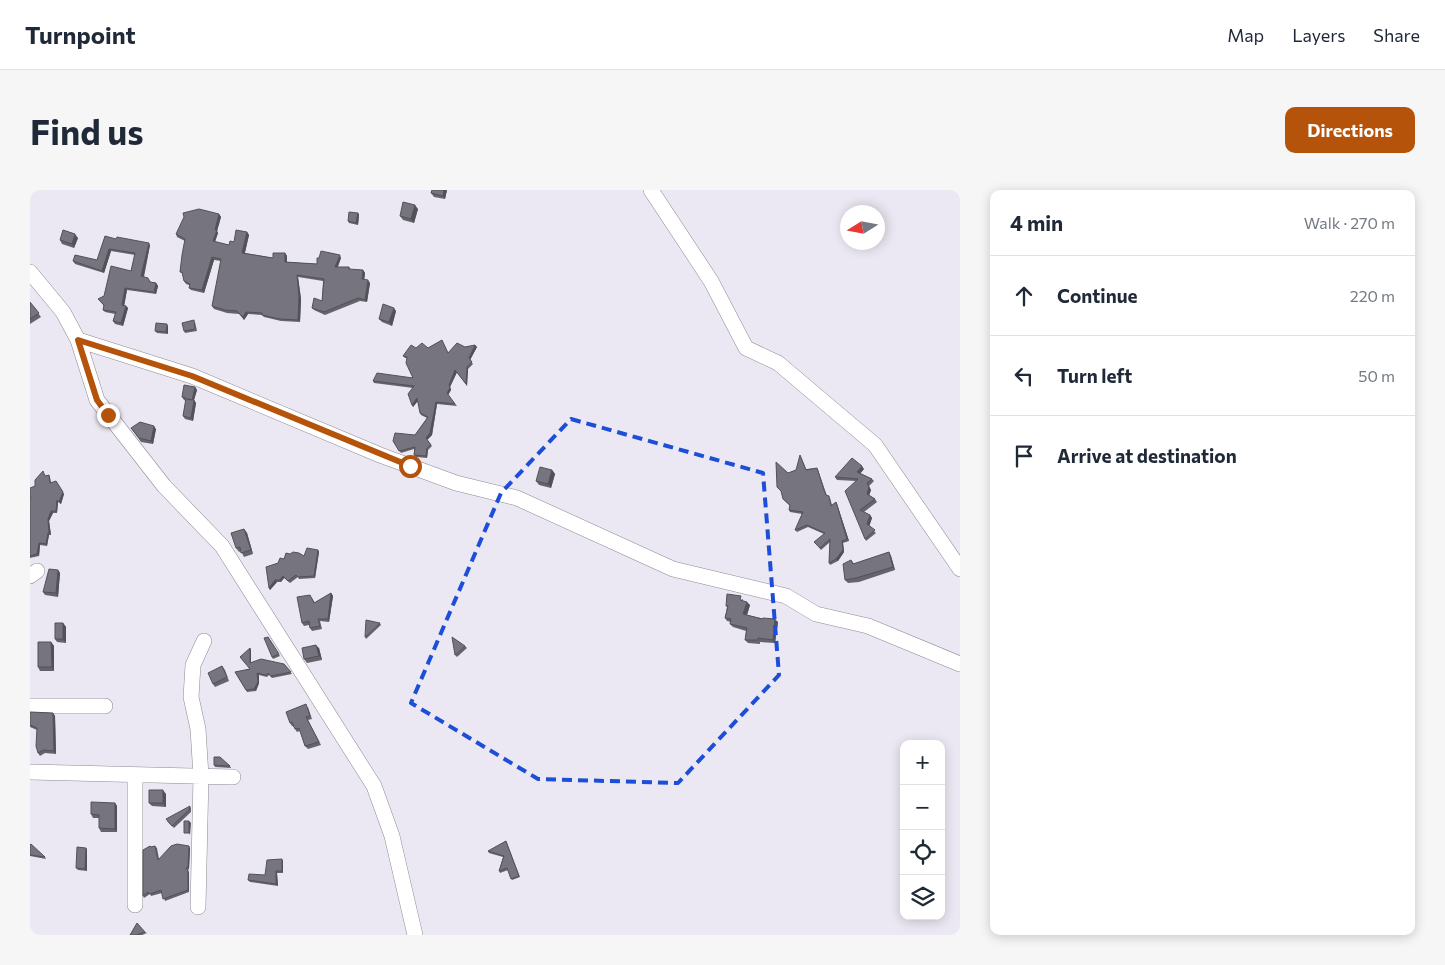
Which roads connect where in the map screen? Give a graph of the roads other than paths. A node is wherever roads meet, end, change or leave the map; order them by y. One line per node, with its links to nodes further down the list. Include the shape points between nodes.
1 (651, 190): 4 (street, via 711,281 746,348 778,362 874,444)
2 (30, 272): 3 (street, via 63,312)
3 (78, 340): 6 (street, via 192,376 447,480 517,498 673,569 786,596 816,614 868,626); 15 (street, via 97,400 164,486 222,546 374,786 392,836)
4 (960, 569)
5 (204, 641): 11 (street, via 193,664 191,697 198,729)
6 (960, 664)
7 (30, 706): 8 (street)
8 (105, 706)
9 (30, 772): 11 (street)
10 (134, 776): 13 (street)
11 (201, 776): 12 (street); 14 (street)
12 (233, 777)
13 (135, 904)
14 (198, 908)
15 (415, 935)

